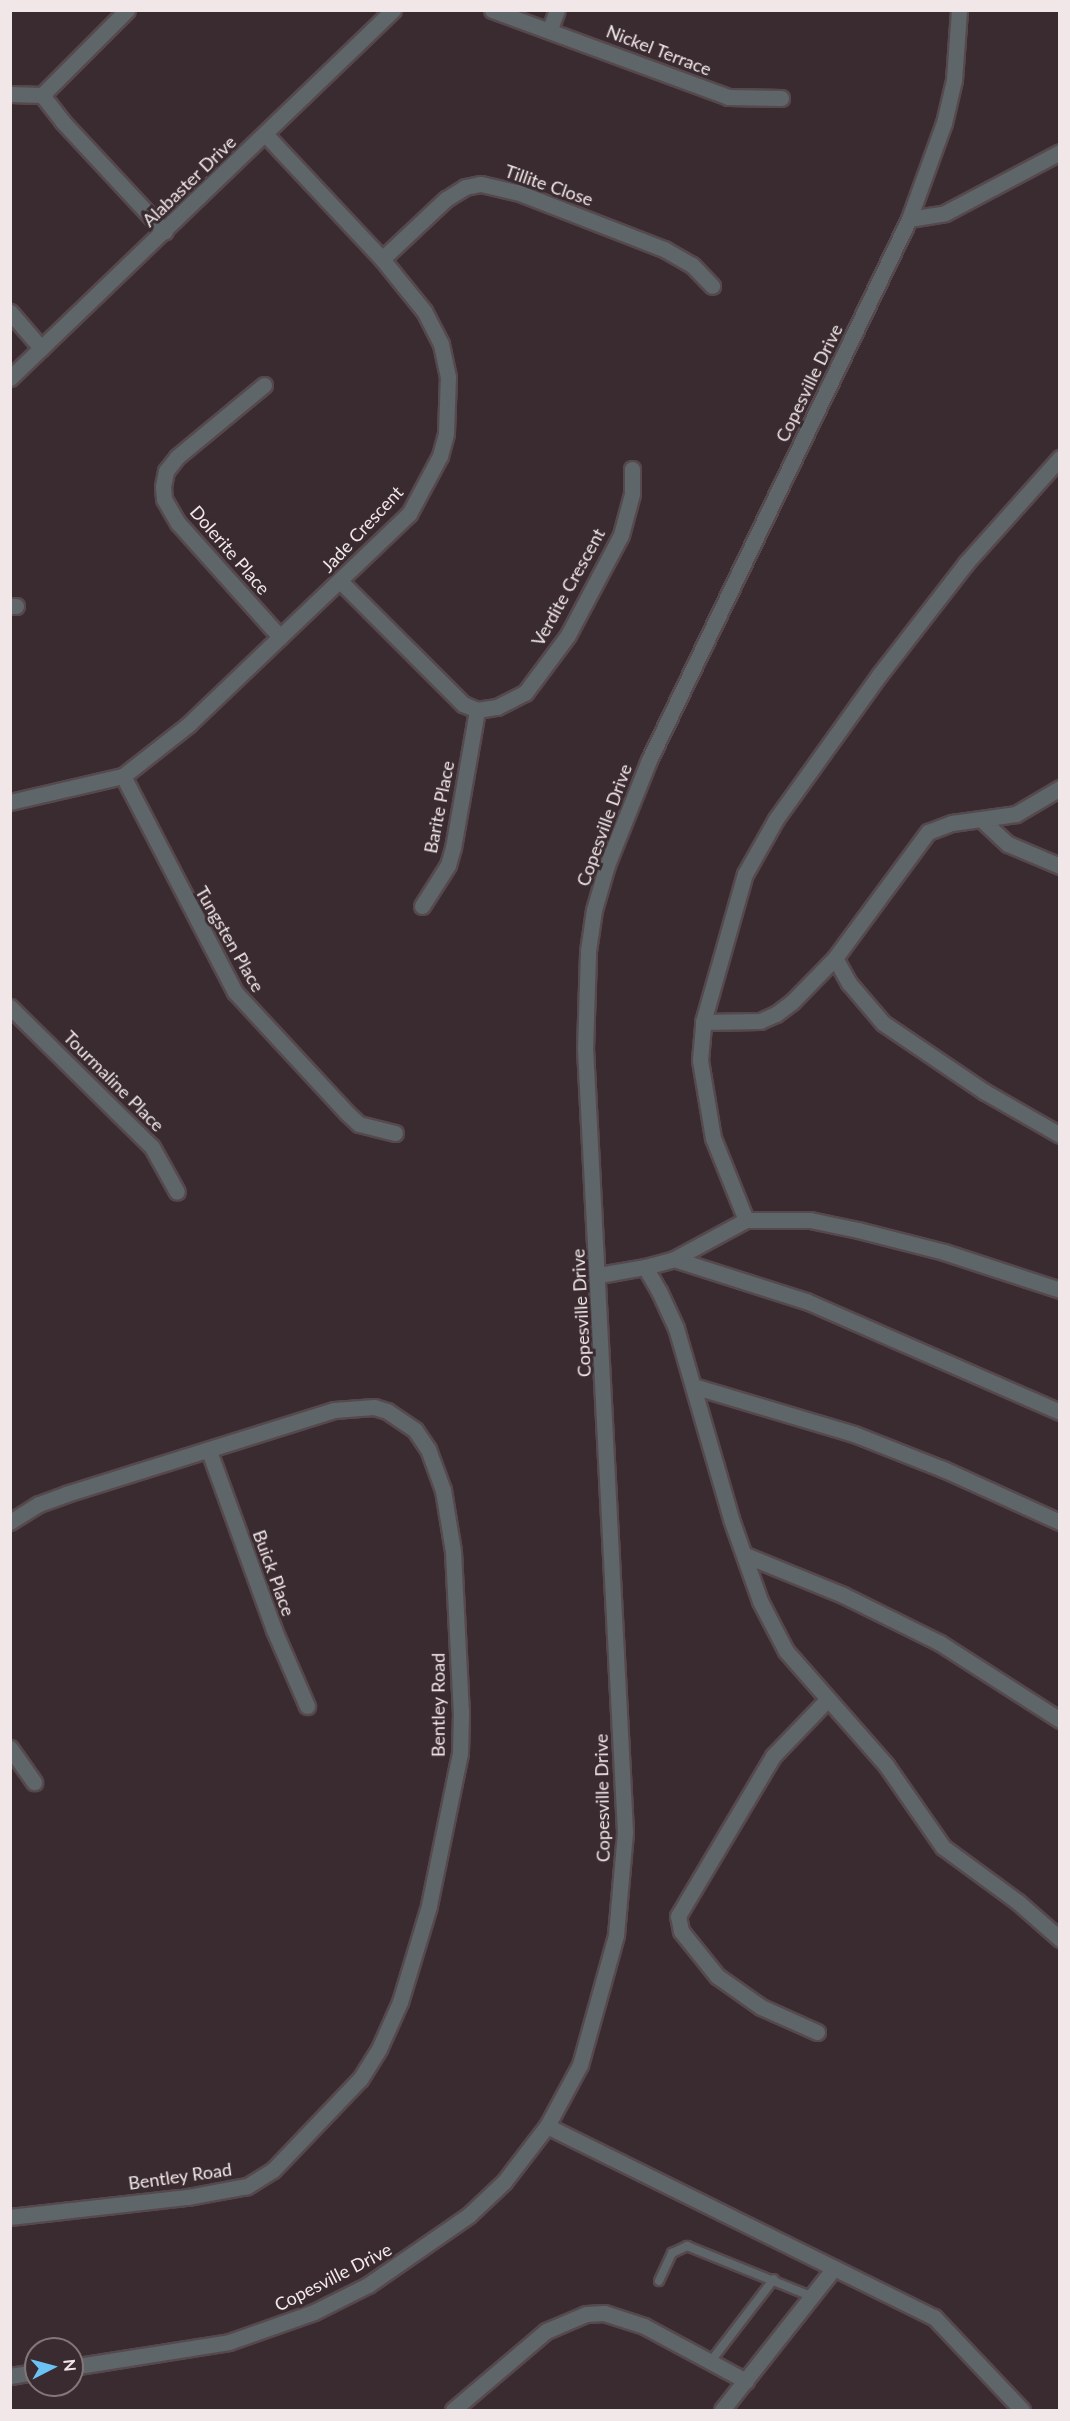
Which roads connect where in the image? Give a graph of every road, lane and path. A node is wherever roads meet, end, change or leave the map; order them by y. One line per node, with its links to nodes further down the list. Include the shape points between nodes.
1 (127, 10): 8 (street)
2 (393, 10): 10 (street, Alabaster Drive)
3 (492, 10): 6 (street, Nickel Terrace)
4 (557, 10): 6 (street)
5 (958, 10): 12 (street, Copesville Drive, via 954,80 944,123)
6 (550, 29): 9 (street, Nickel Terrace, via 728,96)
7 (10, 94): 8 (street)
8 (42, 95): 13 (street)
9 (782, 98)
10 (266, 135): 13 (street, Alabaster Drive); 14 (street, Jade Crescent)
11 (1059, 152): 12 (street, via 945,213)
12 (909, 219): 40 (street, Copesville Drive, via 676,700 607,865 594,910 586,985 585,1049)
13 (165, 232): 17 (street, Alabaster Drive)
14 (382, 259): 15 (street, Tillite Close, via 446,199 465,187 481,184 517,192 664,249 692,265); 22 (street, Jade Crescent, via 424,311 441,344 448,377 446,433 432,474 409,514)
15 (712, 286)
16 (10, 312): 17 (street)
17 (41, 348): 18 (street, Alabaster Drive)
18 (10, 378)
19 (264, 385): 23 (street, Dolerite Place, via 177,457 166,471 163,487 164,499 178,523)
20 (1059, 458): 33 (street, via 966,563 776,819 746,873 732,910)
21 (632, 469): 24 (street, Verdite Crescent, via 632,494 621,535 568,634 525,693 496,707)
22 (341, 582): 23 (street, Jade Crescent); 24 (street, via 449,692)
23 (280, 637): 25 (street, Jade Crescent, via 189,724)
24 (477, 710): 30 (street, Barite Place, via 453,848 448,865)
25 (123, 776): 27 (street, Jade Crescent); 34 (street, Tungsten Place, via 236,992 353,1119)
26 (1059, 788): 28 (street, via 1016,813)
27 (10, 802)
28 (983, 821): 29 (street, via 1008,844); 31 (street, via 945,825 920,840)
29 (1059, 866)
30 (422, 906)
31 (835, 958): 33 (street, via 776,1014 749,1022); 35 (street, via 849,983 883,1023)
32 (10, 1007): 36 (street, Tourmaline Place, via 152,1147)
33 (703, 1022): 37 (street, via 701,1076 713,1138)
34 (395, 1133)
35 (1059, 1135)
36 (177, 1192)
37 (746, 1220): 38 (street); 41 (street, via 810,1220 858,1230 944,1252)
38 (674, 1259): 39 (street); 43 (street, via 806,1301)
39 (645, 1266): 40 (street); 42 (street, via 676,1328)
40 (599, 1275): 55 (street, Copesville Drive, via 625,1832 623,1892 607,1979 589,2038 570,2085)
41 (1059, 1290)
42 (693, 1386): 46 (street, via 854,1434 943,1468); 47 (street, via 718,1482)
43 (1059, 1412)
44 (209, 1451): 45 (street, Bentley Road, via 66,1494 39,1504); 49 (street, Buick Place, via 274,1630); 56 (street, Bentley Road, via 334,1410 356,1407 387,1411 415,1430 428,1449 450,1527 461,1712 460,1753 429,1906 400,2002 379,2049 360,2079 273,2170 247,2186 221,2191)
45 (10, 1522)
46 (1059, 1522)
47 (745, 1555): 48 (street, via 773,1630); 50 (street, via 843,1595 940,1643 992,1672)
48 (826, 1701): 53 (street, via 886,1765 943,1847 1018,1902); 54 (street, via 773,1756 678,1916 681,1930 717,1976 761,2007)
49 (307, 1706)
50 (1059, 1719)
51 (10, 1748): 52 (street)
52 (34, 1782)
53 (1059, 1939)
54 (817, 2032)
55 (547, 2126): 57 (street); 62 (street, Copesville Drive, via 518,2166 469,2215 409,2259 349,2295 276,2327 229,2342)
56 (10, 2217)
57 (834, 2268): 60 (street); 66 (street, via 934,2317)
58 (774, 2279): 59 (lane, via 687,2246 672,2253); 60 (lane); 61 (lane)
59 (658, 2281)
60 (811, 2296): 63 (street)
61 (711, 2361): 63 (street); 64 (street, via 644,2326 604,2313 586,2314 546,2331)
62 (84, 2365)
63 (746, 2381): 65 (street)
64 (453, 2410)
65 (722, 2410)
66 (1022, 2410)

